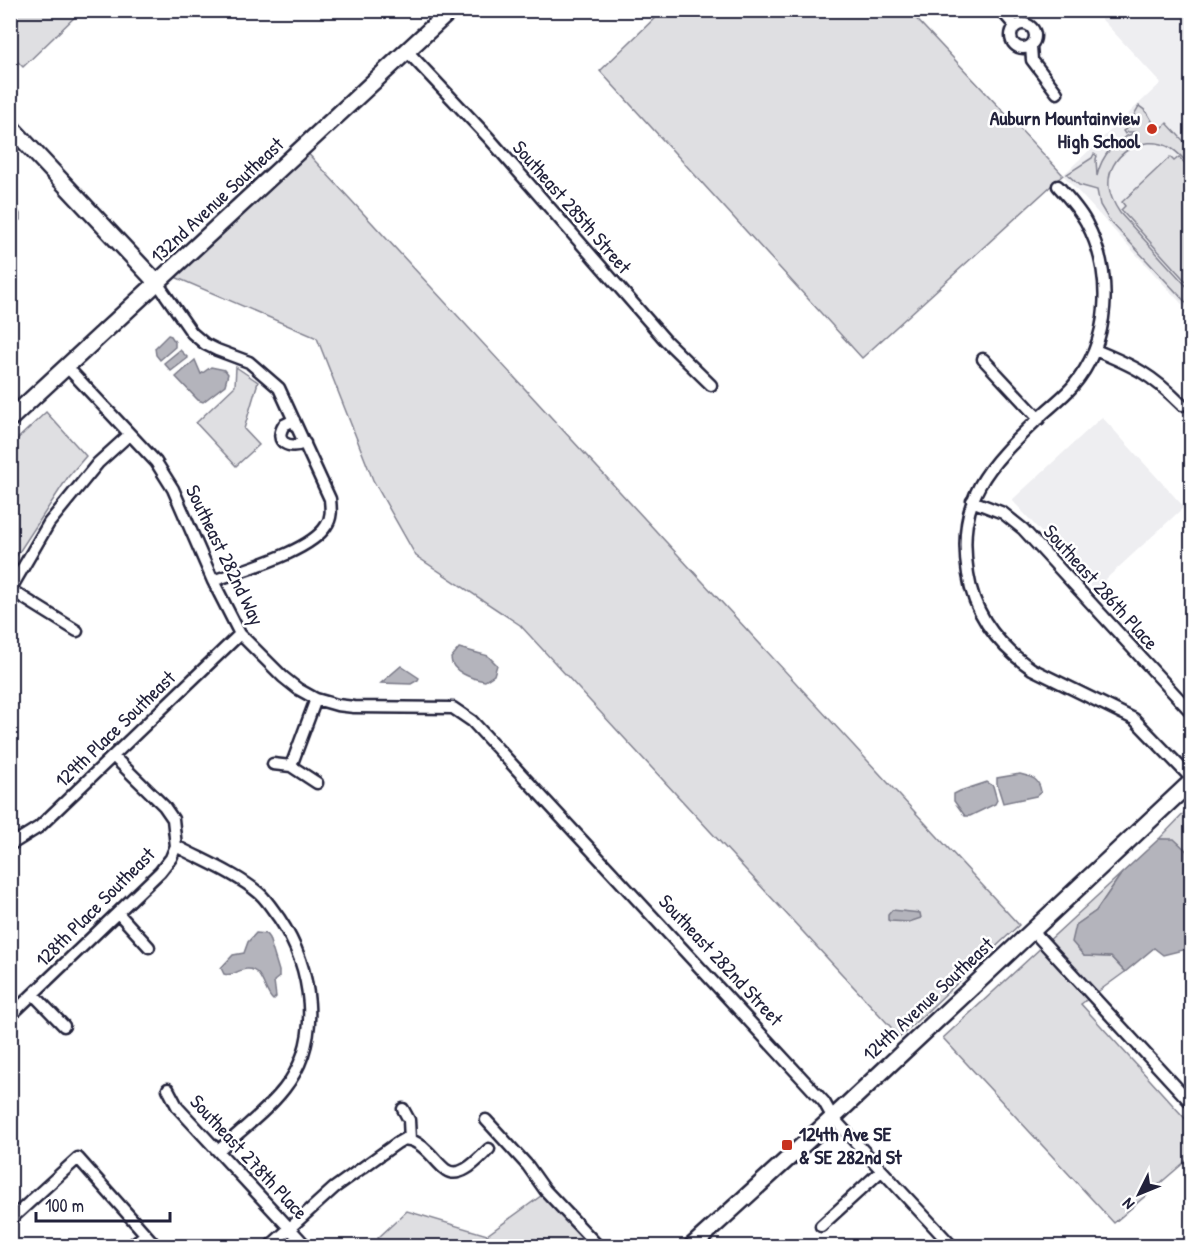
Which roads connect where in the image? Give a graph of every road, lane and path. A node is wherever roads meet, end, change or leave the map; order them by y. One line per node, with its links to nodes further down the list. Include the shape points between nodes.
1 (451, 10): 5 (street, 132nd Avenue Southeast)
2 (1001, 10): 3 (street)
3 (1015, 26): 4 (street, via 1013,44 1020,48); 4 (street, via 1032,27 1035,39)
4 (1031, 46): 6 (street, via 1032,60)
5 (407, 51): 9 (street, 132nd Avenue Southeast); 13 (street, Southeast 285th Street, via 488,137 666,341)
6 (1057, 93)
7 (10, 126): 9 (street)
8 (1058, 186): 10 (street, via 1085,220 1102,262 1104,308)
9 (158, 284): 12 (street, 132nd Avenue Southeast); 17 (street, via 192,333 217,350 249,362 271,380)
10 (1095, 350): 14 (street, via 1138,368); 16 (street, via 1072,388)
11 (983, 359): 16 (street)
12 (67, 367): 15 (street, 132nd Avenue Southeast); 18 (street, Southeast 282nd Way)
13 (711, 385)
14 (1182, 405)
15 (10, 419)
16 (1039, 419): 20 (street, via 991,467)
17 (294, 420): 19 (street); 19 (street, via 284,425 281,439 293,447)
18 (129, 435): 21 (street, Southeast 282nd Way, via 165,474); 22 (street, via 98,463 56,514)
19 (304, 443): 21 (street, via 330,499 328,525 309,543)
20 (972, 501): 27 (street, Southeast 286th Place, via 1003,513 1023,529); 31 (street, via 965,530 966,564 977,604 994,636 1032,669 1134,719)
21 (213, 581): 24 (street, Southeast 282nd Way)
22 (11, 590): 23 (street)
23 (77, 631)
24 (240, 634): 25 (street, Southeast 282nd Way, via 283,677); 28 (street, 129th Place Southeast)
25 (316, 699): 26 (street, Southeast 282nd Way, via 354,707); 30 (street)
26 (453, 708): 44 (street, Southeast 282nd Street, via 472,721 824,1102)
27 (1191, 713)
28 (113, 756): 33 (street, 129th Place Southeast, via 39,827); 34 (street, via 164,806 172,819)
29 (273, 764): 30 (street)
30 (291, 766): 32 (street)
31 (1191, 780): 36 (street, 124th Avenue Southeast)
32 (317, 783)
33 (10, 845)
34 (176, 846): 35 (street, 128th Place Southeast, via 160,872); 48 (street, via 260,894 297,950 310,997 310,1018 300,1060 284,1089)
35 (117, 913): 37 (street); 38 (street, 128th Place Southeast)
36 (1032, 930): 42 (street); 44 (street, 124th Avenue Southeast)
37 (149, 947)
38 (33, 994): 39 (street, 128th Place Southeast); 40 (street)
39 (10, 1016)
40 (64, 1026)
41 (168, 1089): 48 (street, Southeast 278th Place, via 178,1108)
42 (1191, 1104)
43 (403, 1109): 46 (street, via 409,1120)
44 (833, 1118): 49 (street, Southeast 282nd Street); 59 (street, 124th Avenue Southeast)
45 (486, 1120): 58 (street)
46 (410, 1140): 47 (street, via 454,1173 467,1168); 52 (street, via 397,1143 341,1183)
47 (489, 1149)
48 (218, 1151): 52 (street, Southeast 278th Place)
49 (881, 1171): 51 (street); 60 (street, Southeast 282nd Street)
50 (10, 1220): 53 (street, via 78,1158)
51 (821, 1226)
52 (290, 1228): 56 (street); 57 (street, Southeast 278th Place)
53 (145, 1235): 54 (street); 55 (street)
54 (131, 1246)
55 (156, 1246)
56 (270, 1246)
57 (306, 1246)
58 (598, 1246)
59 (692, 1246)
60 (952, 1246)

